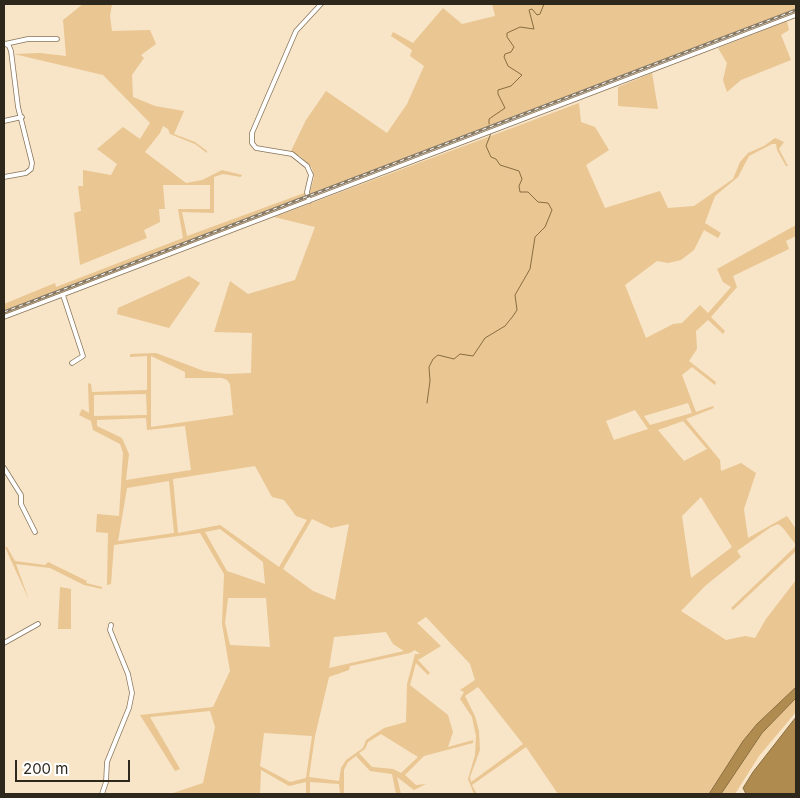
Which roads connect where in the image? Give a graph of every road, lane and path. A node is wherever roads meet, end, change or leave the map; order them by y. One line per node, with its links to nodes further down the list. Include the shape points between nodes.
1 (322, 4): 8 (street, via 296,31 252,133 254,147 292,154 307,166 311,176 307,192)
2 (796, 15): 8 (street)
3 (57, 39): 4 (street, via 28,39)
4 (4, 44): 5 (street, via 12,51)
5 (22, 117): 6 (street); 7 (street, via 32,166 26,173)
6 (4, 121)
7 (4, 177)
8 (309, 201): 9 (street)
9 (62, 295): 10 (street); 11 (street, via 83,356)
10 (4, 318)
11 (72, 363)
12 (4, 468): 13 (street, via 22,495 21,504)
13 (34, 532)
14 (38, 624): 16 (street)
15 (111, 626): 17 (street, via 132,693 106,762)
16 (4, 643)
17 (102, 794)

